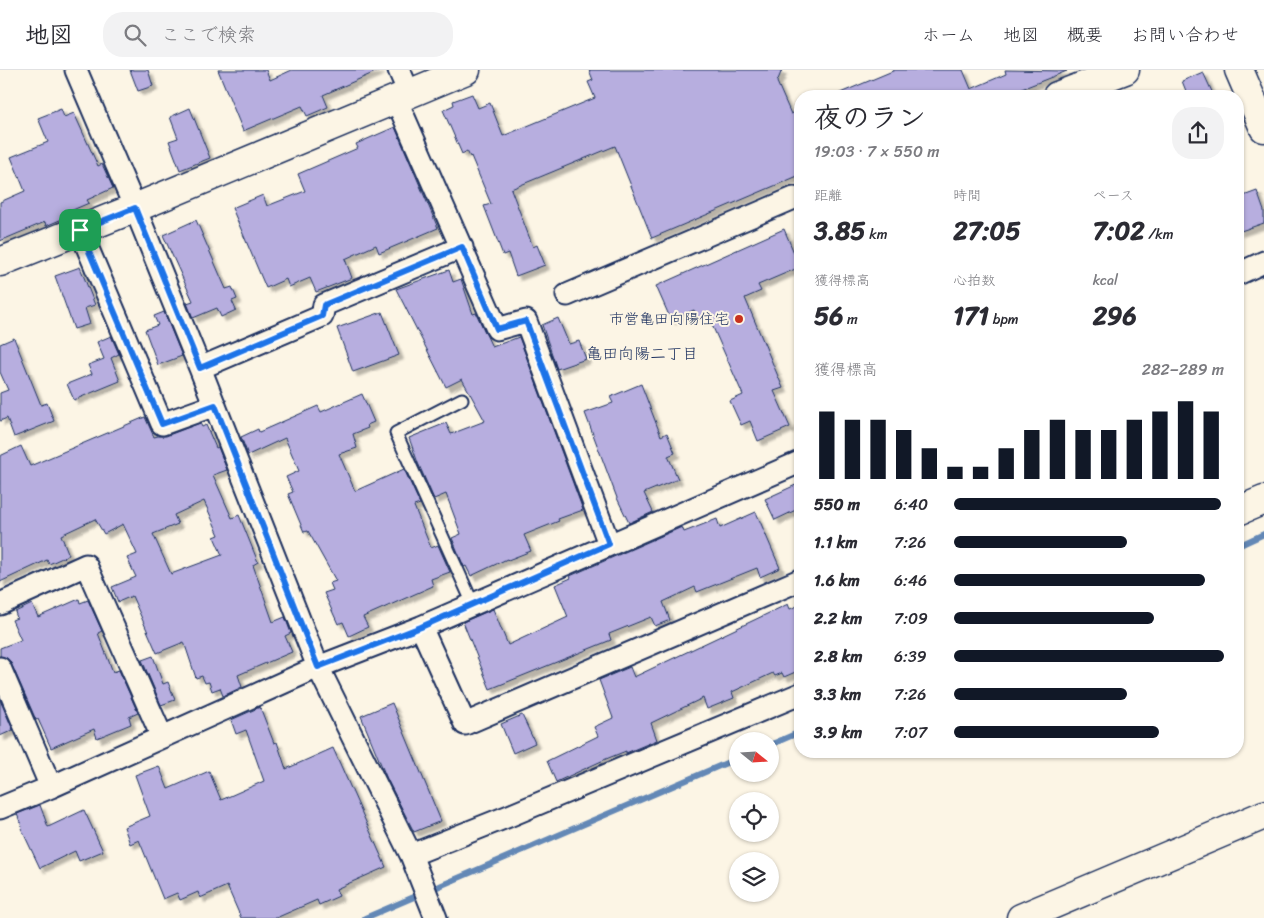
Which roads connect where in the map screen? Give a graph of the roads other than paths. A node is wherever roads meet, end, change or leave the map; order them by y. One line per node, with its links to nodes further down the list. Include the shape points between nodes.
1 (76, 70): 9 (street)
2 (466, 70): 5 (street)
3 (1125, 70): 6 (street)
4 (1239, 70): 7 (street)
5 (401, 88): 9 (street); 11 (street)
6 (1073, 90)
7 (1264, 128)
8 (794, 204): 15 (street)
9 (135, 208): 10 (street); 16 (street)
10 (80, 230): 12 (street); 18 (street, via 162,424)
11 (462, 247): 16 (street, via 324,305 322,316); 22 (street, via 497,329 526,321)
12 (0, 262)
13 (1264, 262): 14 (street)
14 (1244, 271)
15 (567, 295)
16 (200, 368): 18 (street)
17 (462, 399): 25 (lane, via 396,433)
18 (215, 405): 27 (street)
19 (794, 465): 22 (street)
20 (1264, 500): 21 (street)
21 (1244, 508)
22 (609, 544): 25 (street)
23 (794, 583): 26 (street, via 464,724)
24 (0, 604): 30 (street, via 86,565)
25 (473, 604): 26 (street)
26 (421, 627): 27 (street)
27 (318, 667): 30 (street); 34 (street)
28 (0, 668): 31 (street)
29 (794, 697): 34 (street)
30 (162, 737): 31 (street)
31 (51, 787): 32 (street)
32 (0, 808)
33 (1264, 815): 36 (street)
34 (411, 855): 35 (street)
35 (436, 918)
36 (1021, 918)

